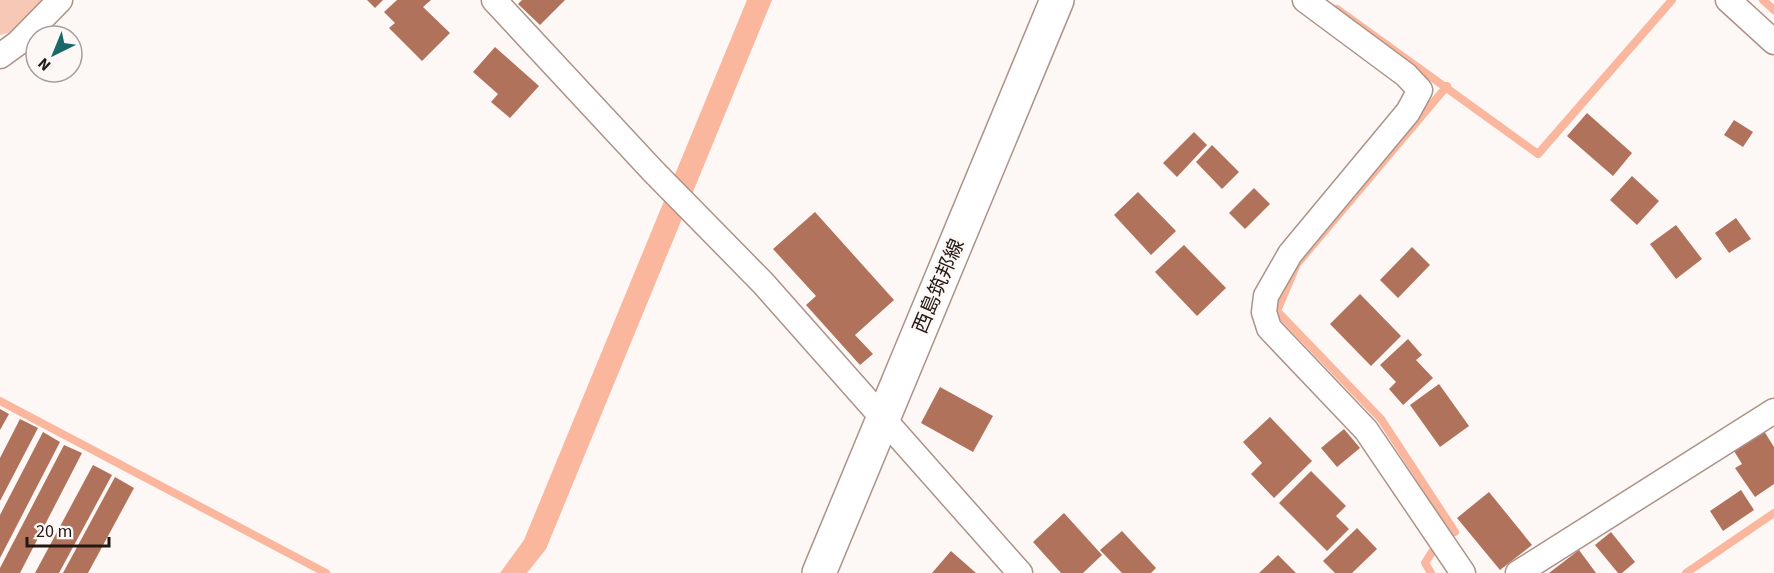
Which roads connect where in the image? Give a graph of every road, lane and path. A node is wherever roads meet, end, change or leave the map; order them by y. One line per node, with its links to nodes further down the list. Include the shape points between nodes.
1 (60, 0): 7 (street)
2 (494, 0): 9 (street, via 763,283)
3 (1057, 0): 9 (main road, 西島筑邦線)
4 (1305, 0): 12 (street, via 1352,32 1420,90 1408,112 1290,254 1266,296 1264,312 1269,328 1366,430)
5 (1728, 0): 6 (street)
6 (1774, 42)
7 (0, 56)
8 (1774, 411): 13 (street)
9 (883, 417): 10 (main road, 西島筑邦線); 11 (street)
10 (819, 573)
11 (1020, 573)
12 (1463, 573)
13 (1518, 573)

